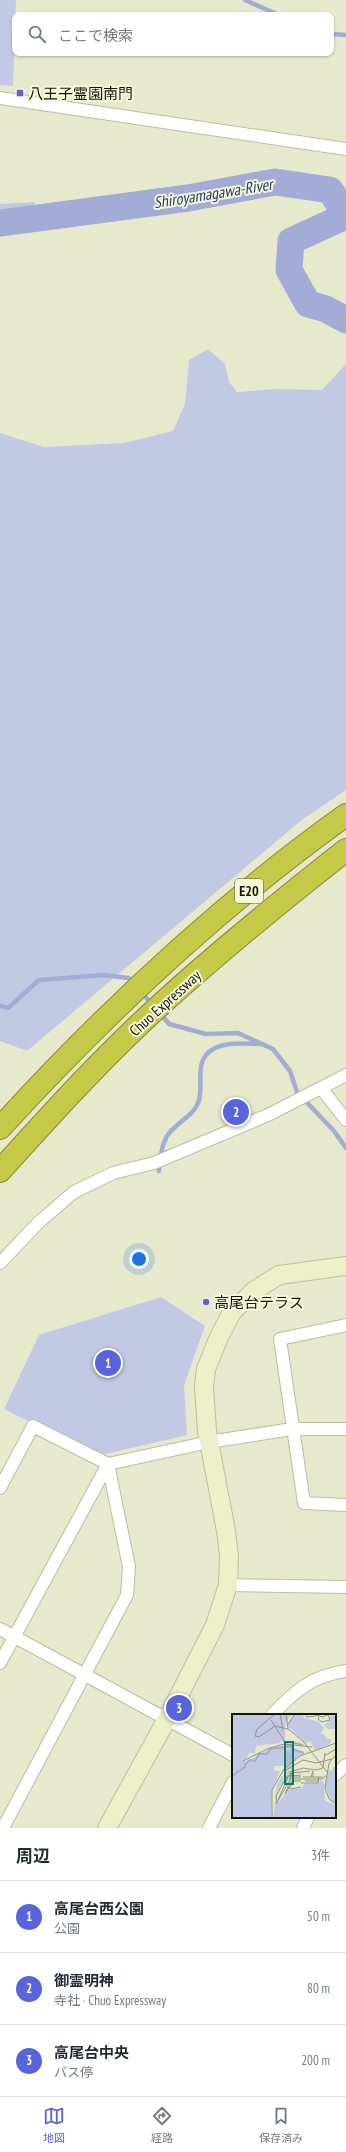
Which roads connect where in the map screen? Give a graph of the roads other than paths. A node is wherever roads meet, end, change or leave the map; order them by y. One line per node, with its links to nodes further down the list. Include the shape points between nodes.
1 (0, 98): 2 (street)
2 (346, 149)
3 (346, 815): 8 (highway, Chuo Expressway / E20, via 232,904 156,970 121,1002)
4 (346, 850): 9 (highway, Chuo Expressway / E20, via 271,909 142,1023 57,1108)
5 (346, 1075): 6 (street)
6 (321, 1088): 7 (street); 10 (street, via 297,1101 159,1160 113,1173 74,1192 39,1222)
7 (346, 1120)
8 (0, 1128)
9 (0, 1171)
10 (0, 1263)
11 (346, 1266): 15 (street, via 279,1275 255,1290 232,1312 206,1369 204,1386)
12 (346, 1325): 13 (street, via 280,1339)
13 (292, 1429): 14 (street); 15 (street); 18 (street, via 304,1504)
14 (346, 1429)
15 (209, 1442): 16 (street); 19 (street, via 226,1531 229,1556)
16 (108, 1464): 17 (street, via 33,1426); 22 (street); 25 (street, via 129,1567 127,1595)
17 (0, 1488)
18 (346, 1505)
19 (228, 1585): 20 (street); 27 (street, via 215,1625)
20 (346, 1587)
21 (0, 1629): 22 (street)
22 (14, 1637): 23 (street); 25 (street)
23 (0, 1663)
24 (346, 1671): 26 (street, via 318,1677 303,1685)
25 (84, 1673): 27 (street); 33 (street)
26 (273, 1714)
27 (167, 1718): 28 (street); 34 (street)
28 (232, 1754)
29 (346, 1765): 30 (street)
30 (336, 1774)
31 (232, 1784): 35 (street)
32 (308, 1818): 36 (street)
33 (3, 1828)
34 (107, 1828)
35 (209, 1828)
36 (303, 1828)

